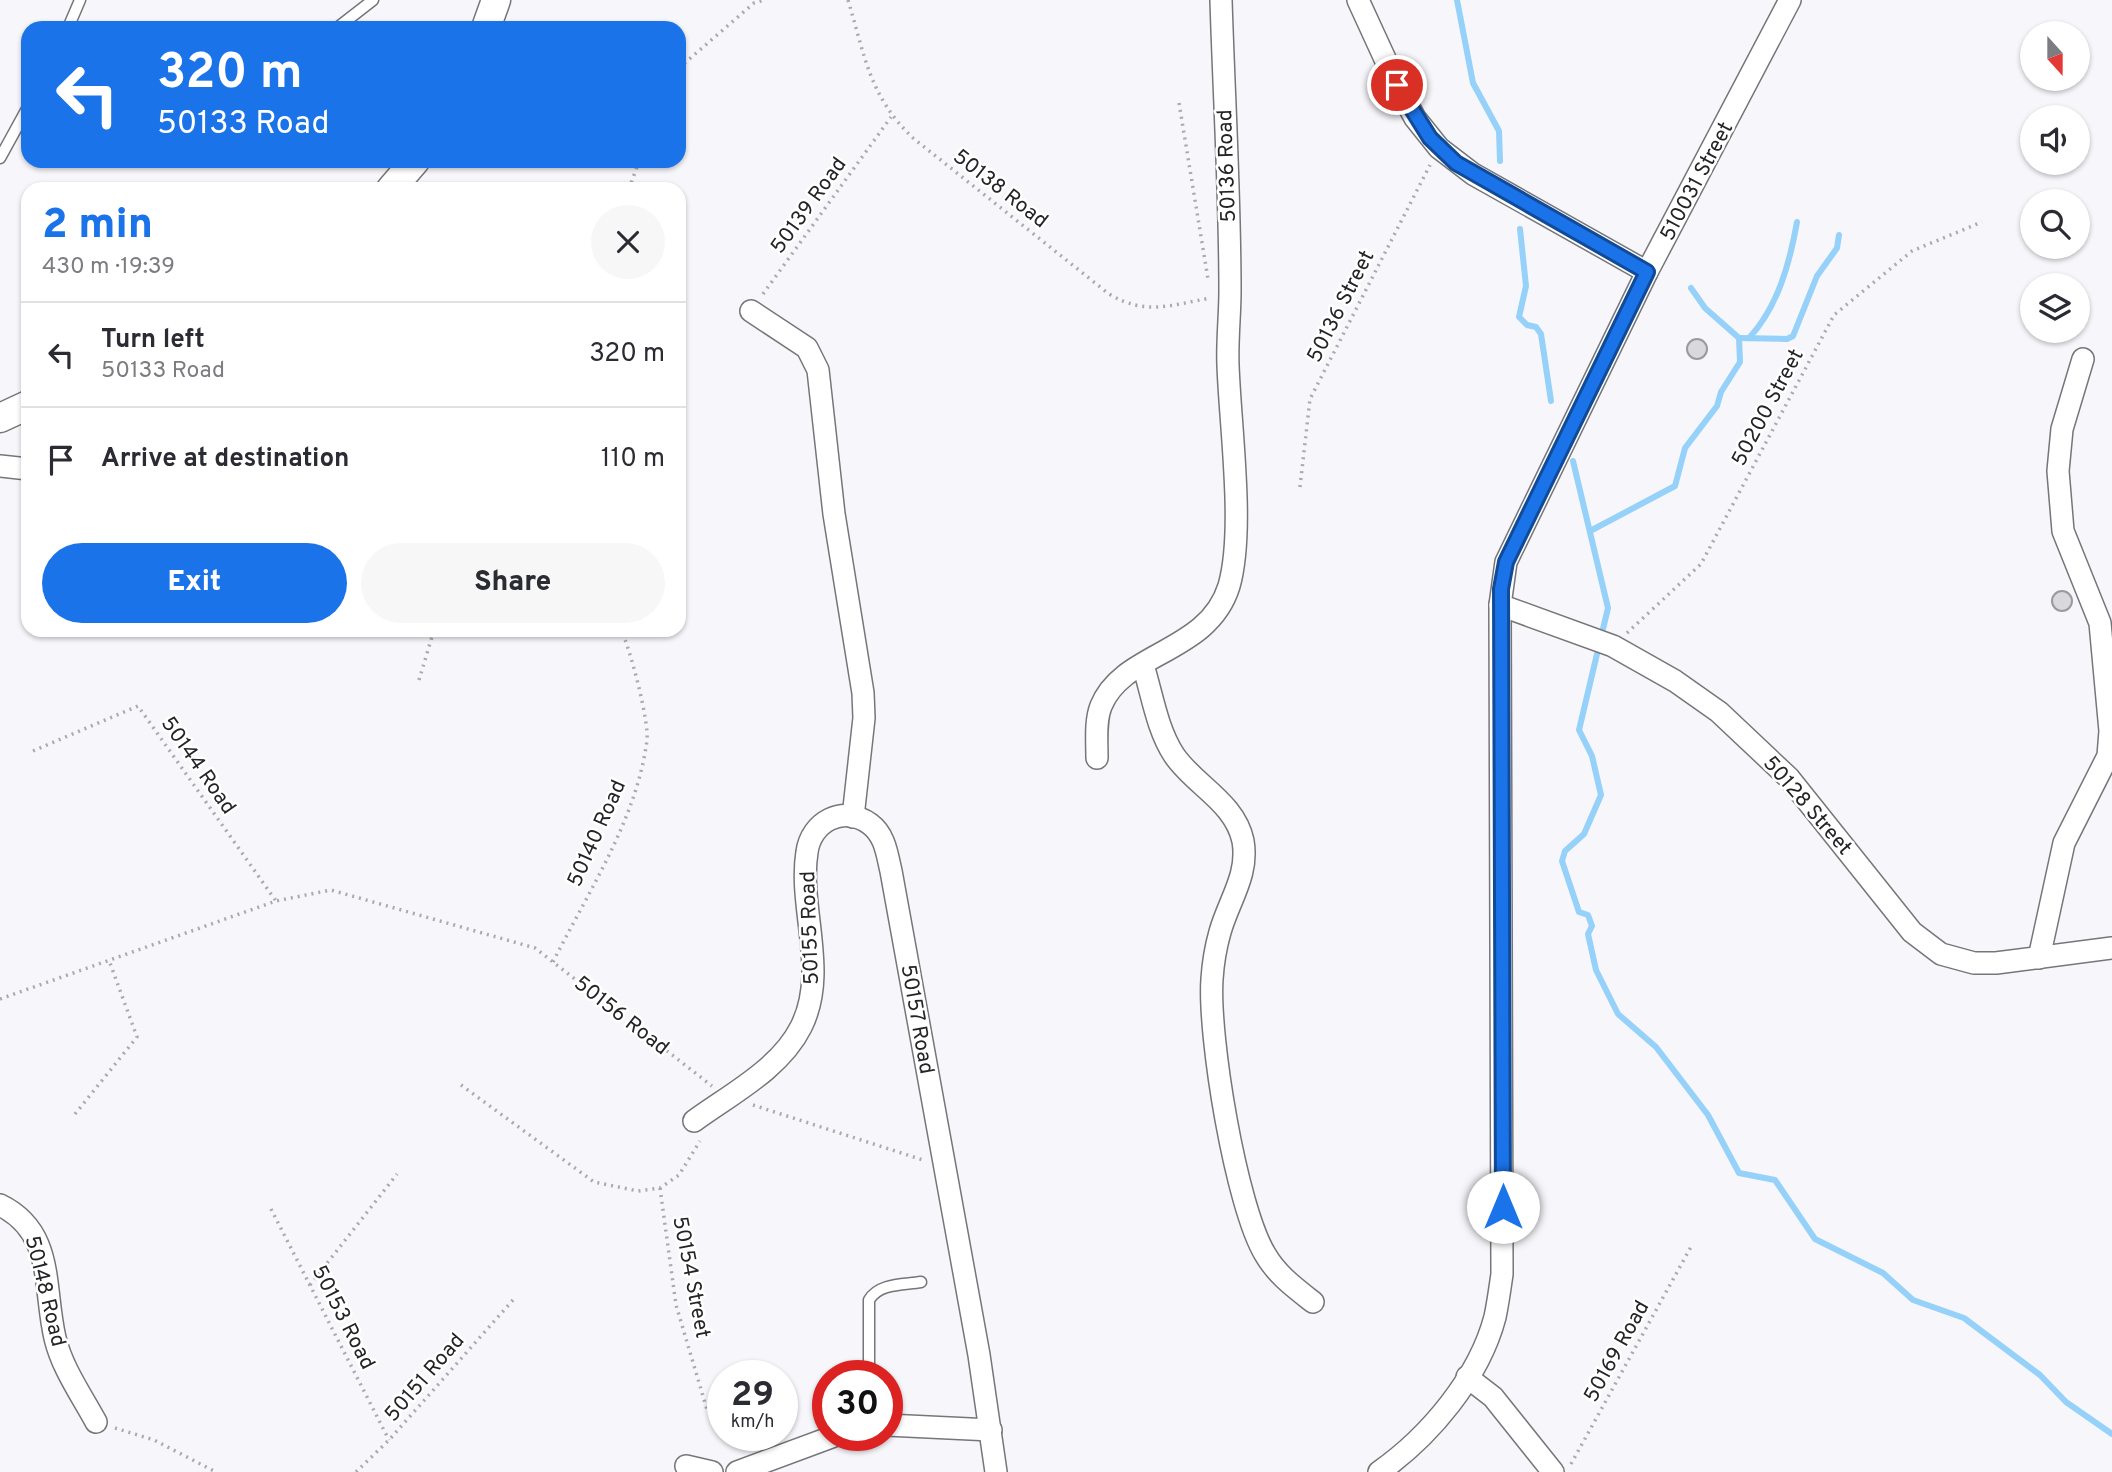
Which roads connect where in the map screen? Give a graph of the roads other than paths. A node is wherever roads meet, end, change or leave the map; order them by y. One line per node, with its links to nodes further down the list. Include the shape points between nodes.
1 (80, 0): 7 (lane)
2 (373, 0): 8 (lane)
3 (496, 0): 9 (street)
4 (1221, 0): 22 (street, 50136 Road, via 1235,529 1228,588 1219,606 1197,631)
5 (1358, 0): 14 (street, via 1415,118 1439,148 1473,174)
6 (1790, 0): 14 (street, 510031 Street)
7 (71, 21)
8 (346, 21)
9 (488, 21)
10 (21, 120): 11 (lane)
11 (0, 158)
12 (409, 168): 13 (street)
13 (397, 182)
14 (1647, 272): 21 (street, 510031 Street, via 1506,562)
15 (751, 311): 24 (street, via 807,348 818,370 834,514 863,692)
16 (2083, 359): 26 (street, via 2062,429 2058,471 2063,531 2100,623 2108,756 2064,843)
17 (21, 408): 18 (street)
18 (0, 418)
19 (0, 466): 20 (street)
20 (21, 469)
21 (1500, 605): 26 (street, 50128 Street, via 1613,646 1719,712 1789,778 1926,946 1974,962); 32 (street, 510031 Street, via 1502,1274 1495,1318)
22 (1143, 664): 23 (street, 50136 Road, via 1116,683 1100,708); 30 (street, via 1172,752 1228,810 1242,839 1241,881 1219,933 1212,979 1226,1108 1256,1239 1277,1272)
23 (1097, 758)
24 (853, 817): 27 (street, 50155 Road, via 833,817 810,839 807,873 813,973 801,1027 778,1058 727,1097); 35 (street, 50157 Road, via 875,827 891,871)
25 (2112, 948): 26 (street, 50128 Street)
26 (2039, 958)
27 (701, 1126)
28 (0, 1205): 33 (street, 50148 Road, via 21,1216 37,1238 60,1352)
29 (921, 1283): 31 (lane, via 874,1292 869,1300)
30 (1314, 1302)
31 (869, 1360)
32 (1467, 1377): 41 (street, 510031 Street, via 1437,1420); 42 (street, via 1493,1396)
33 (96, 1422)
34 (903, 1426): 35 (street)
35 (991, 1430): 40 (street)
36 (812, 1444): 39 (street)
37 (686, 1466): 38 (street)
38 (712, 1472)
39 (737, 1472)
40 (996, 1472)
41 (1379, 1472)
42 (1553, 1472)

